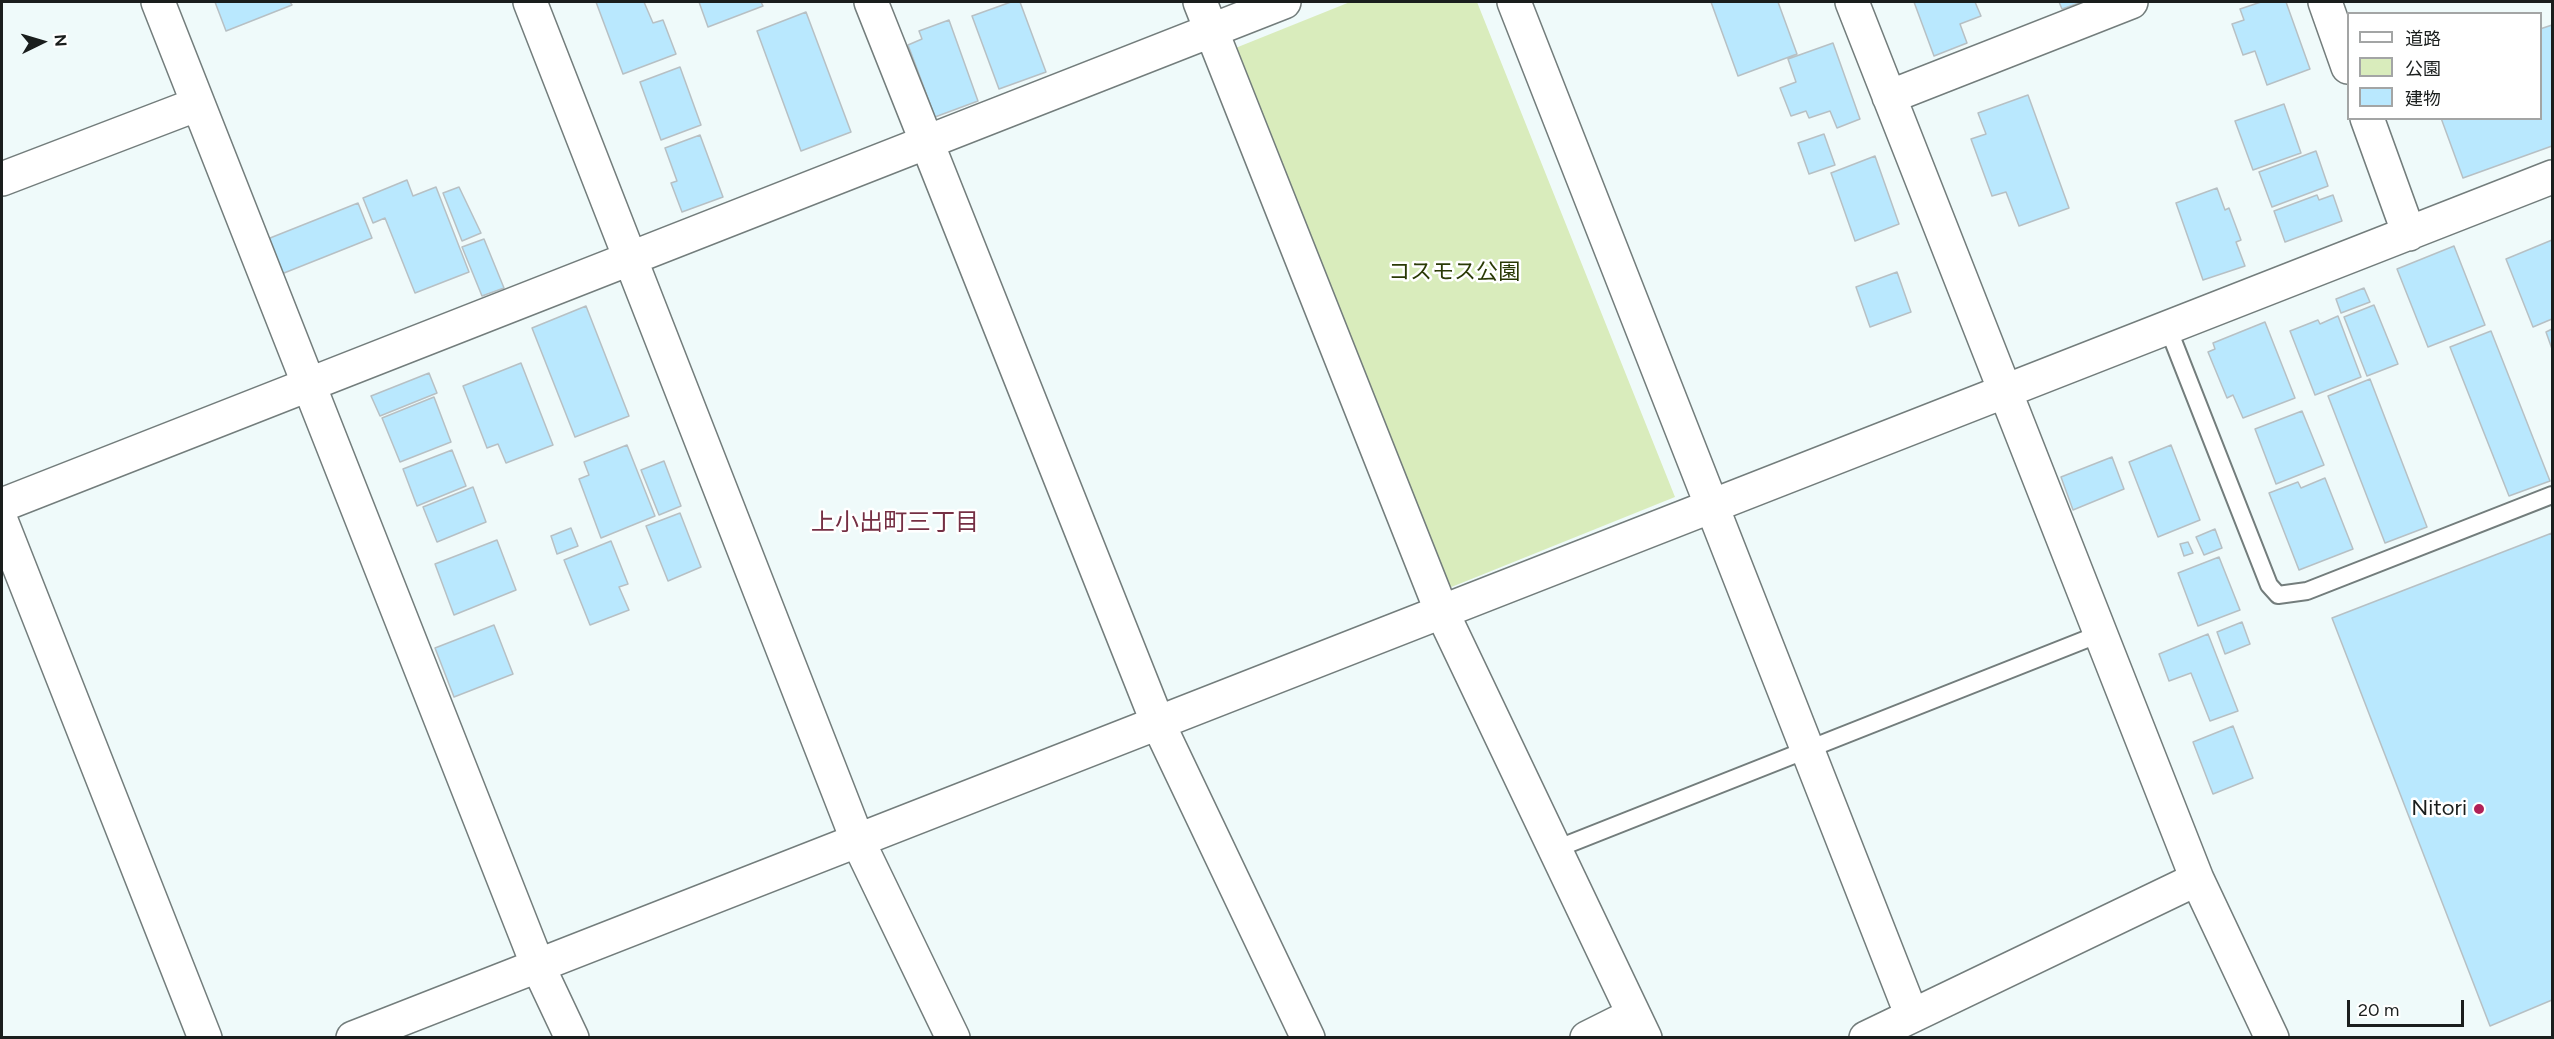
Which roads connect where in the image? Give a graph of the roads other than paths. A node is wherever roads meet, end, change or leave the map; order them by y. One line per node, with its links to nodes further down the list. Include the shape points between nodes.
1 (158, 2): 12 (street)
2 (530, 2): 18 (street)
3 (871, 2): 14 (street)
4 (1284, 2): 9 (street)
5 (1514, 2): 23 (street)
6 (1852, 2): 11 (street)
7 (2131, 2): 11 (street)
8 (2325, 2): 10 (street)
9 (1206, 16): 14 (street); 26 (street)
10 (2347, 62)
11 (1889, 97): 21 (street)
12 (198, 104): 16 (street); 20 (street)
13 (2368, 120): 17 (street)
14 (926, 143): 18 (street); 28 (street)
15 (2553, 177): 17 (street)
16 (2, 179)
17 (2409, 234): 19 (street)
18 (632, 259): 20 (street); 30 (street)
19 (2168, 328): 21 (street); 22 (lane, via 2269,585 2278,595 2307,591)
20 (311, 385): 24 (street); 33 (street)
21 (2006, 393): 23 (street); 27 (street)
22 (2553, 495)
23 (1712, 504): 26 (street); 29 (street)
24 (2, 505)
25 (2, 523): 36 (street)
26 (1441, 610): 28 (street); 31 (street)
27 (2102, 633): 29 (lane); 32 (street)
28 (1157, 721): 30 (street); 40 (street)
29 (1808, 749): 31 (lane); 34 (street)
30 (857, 839): 33 (street); 39 (street)
31 (1556, 849): 35 (street)
32 (2197, 879): 34 (street); 43 (street)
33 (538, 966): 37 (street); 38 (street)
34 (1912, 1016): 42 (street)
35 (1639, 1026): 41 (street)
36 (205, 1038)
37 (353, 1038)
38 (572, 1038)
39 (953, 1038)
40 (1308, 1038)
41 (1587, 1038)
42 (1866, 1038)
43 (2272, 1038)

